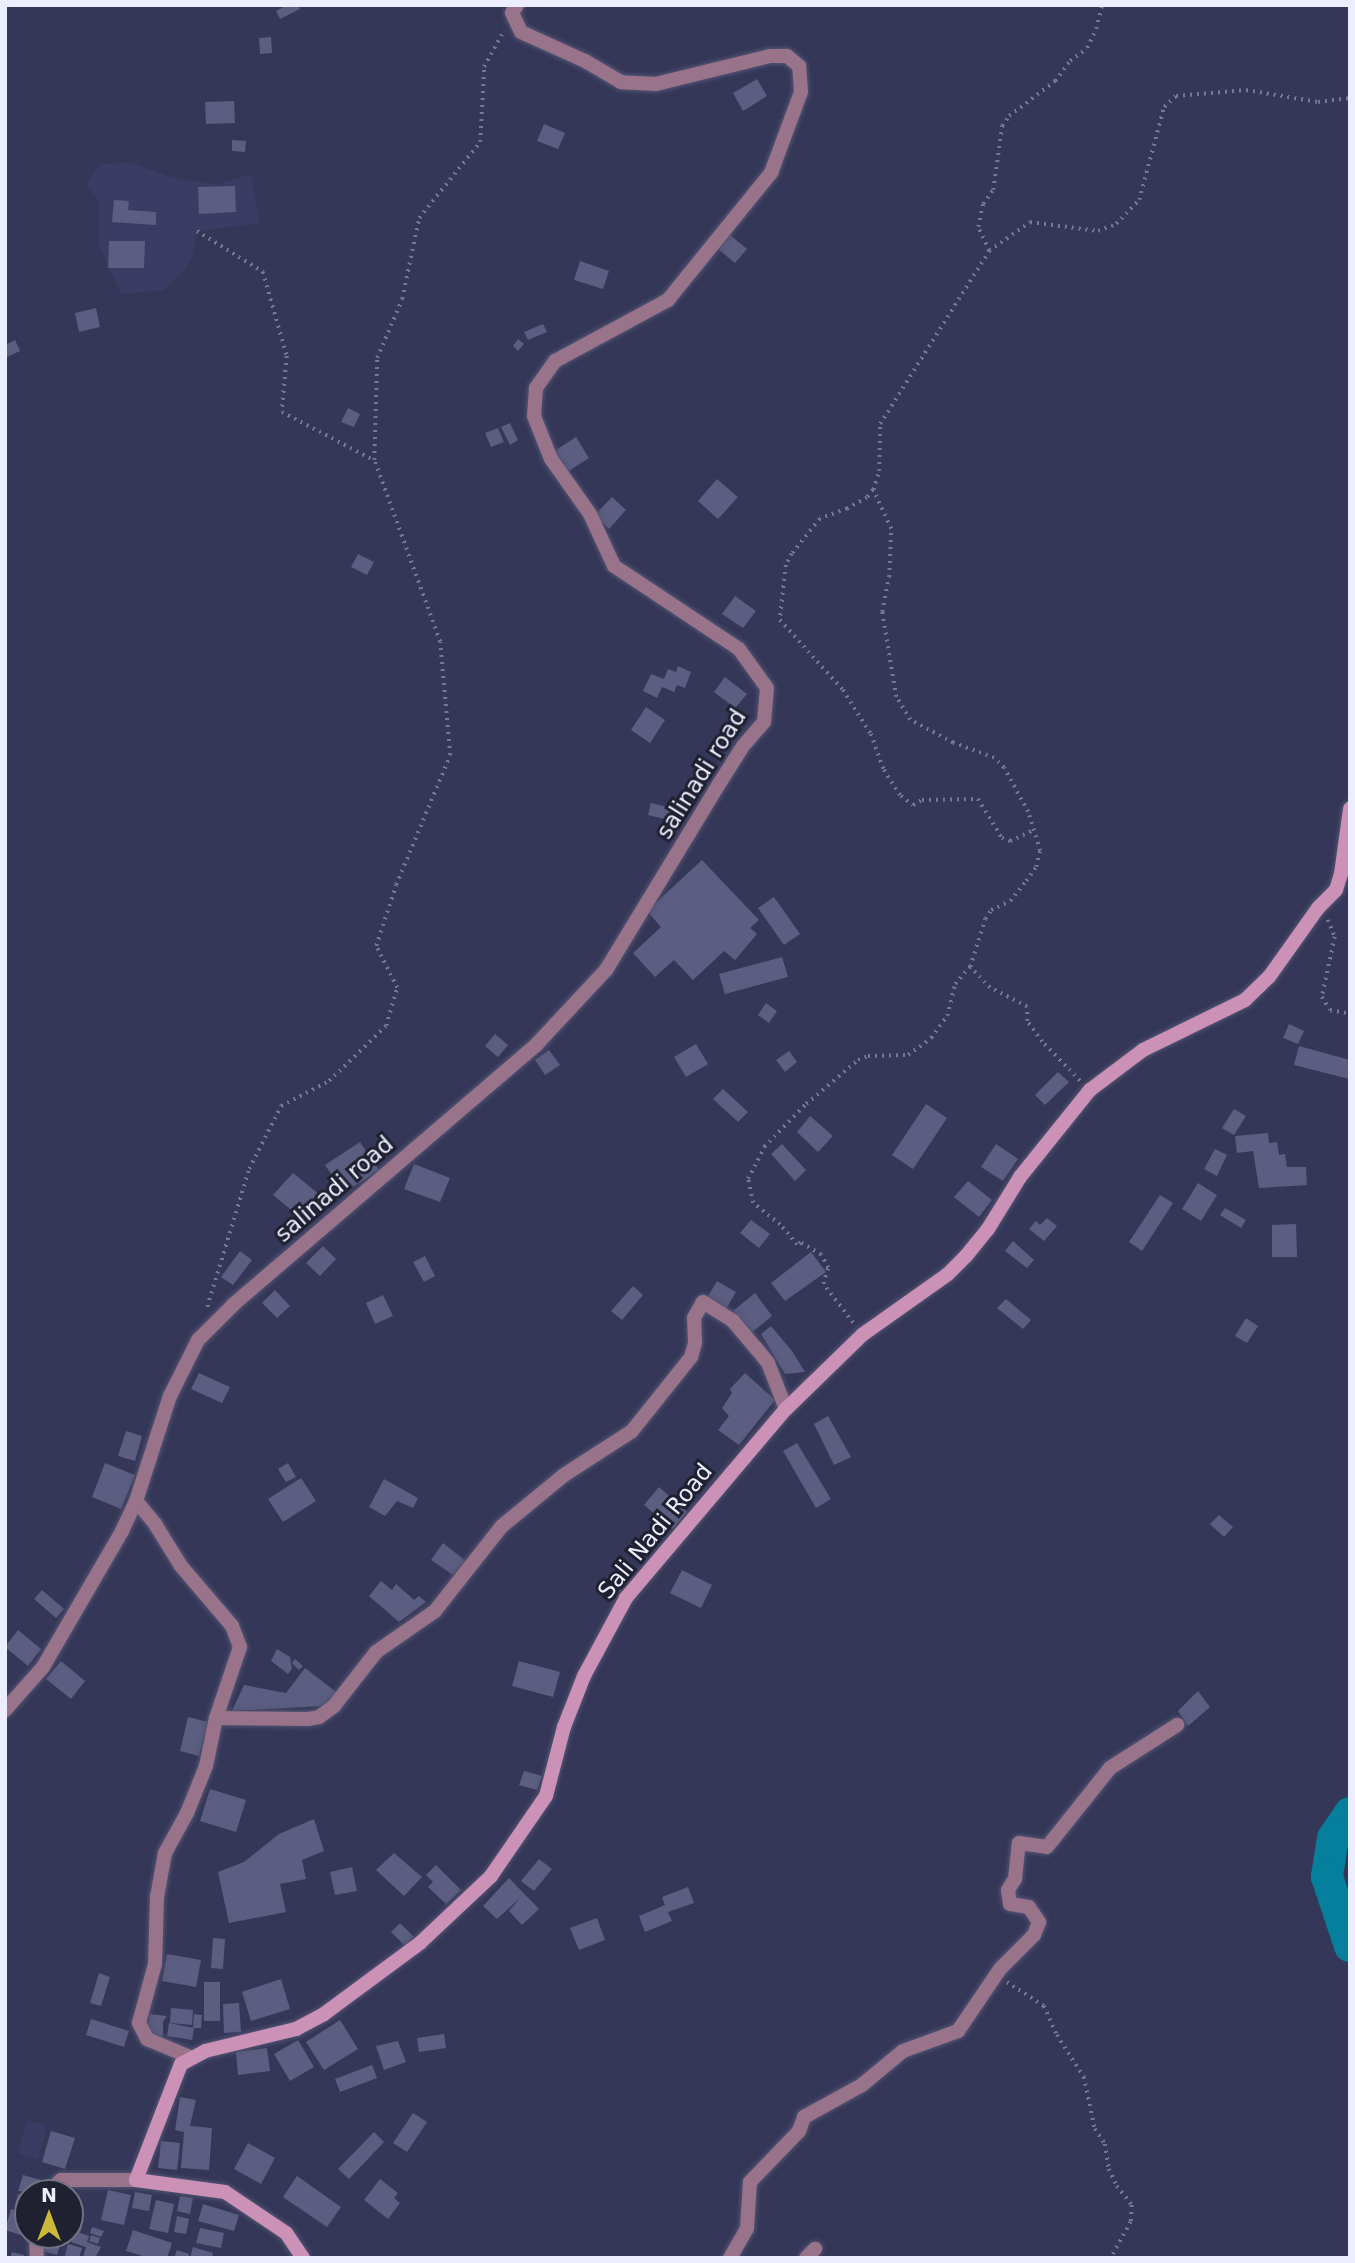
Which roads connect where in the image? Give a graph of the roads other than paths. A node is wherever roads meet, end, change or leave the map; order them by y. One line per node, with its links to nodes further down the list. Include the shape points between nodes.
1 (515, 9): 4 (street, salinadi road, via 521,32 621,82 656,85 770,55 787,56 799,66 801,92 771,173 668,300 555,361 536,387 534,416 551,459 590,514 614,566 739,649 767,688 764,722 731,765 606,970 536,1045 198,1340 170,1396)
2 (1350, 809): 3 (main road, Sali Nadi Road, via 1336,890 1255,992 1143,1050 1090,1090 1027,1168 966,1256 862,1335)
3 (786, 1409): 6 (street, via 768,1363 733,1321 703,1302 694,1318 691,1357 632,1430 564,1475 502,1526 435,1611 376,1652 334,1706 308,1719); 8 (main road, Sali Nadi Road, via 612,1620 564,1727 546,1796 491,1876 420,1943 324,2014 296,2029)
4 (136, 1501): 5 (street, salinadi road, via 43,1667); 6 (street, via 237,1637 238,1657)
5 (5, 1710)
6 (216, 1718): 8 (street, via 206,1766 165,1853 157,1897 155,1964 139,2023 147,2039)
7 (1177, 1725): 12 (street, via 1111,1768 1046,1847 1019,1843 1015,1879 1007,1890 1010,1905 1029,1906 1039,1922 1034,1935 996,1974 958,2031 904,2051 862,2085 804,2117 799,2131 750,2182 747,2228)
8 (190, 2057): 10 (main road, via 175,2074)
9 (84, 2180): 10 (street)
10 (136, 2180): 11 (main road, via 225,2192 286,2233)
11 (303, 2258)
12 (730, 2258)

